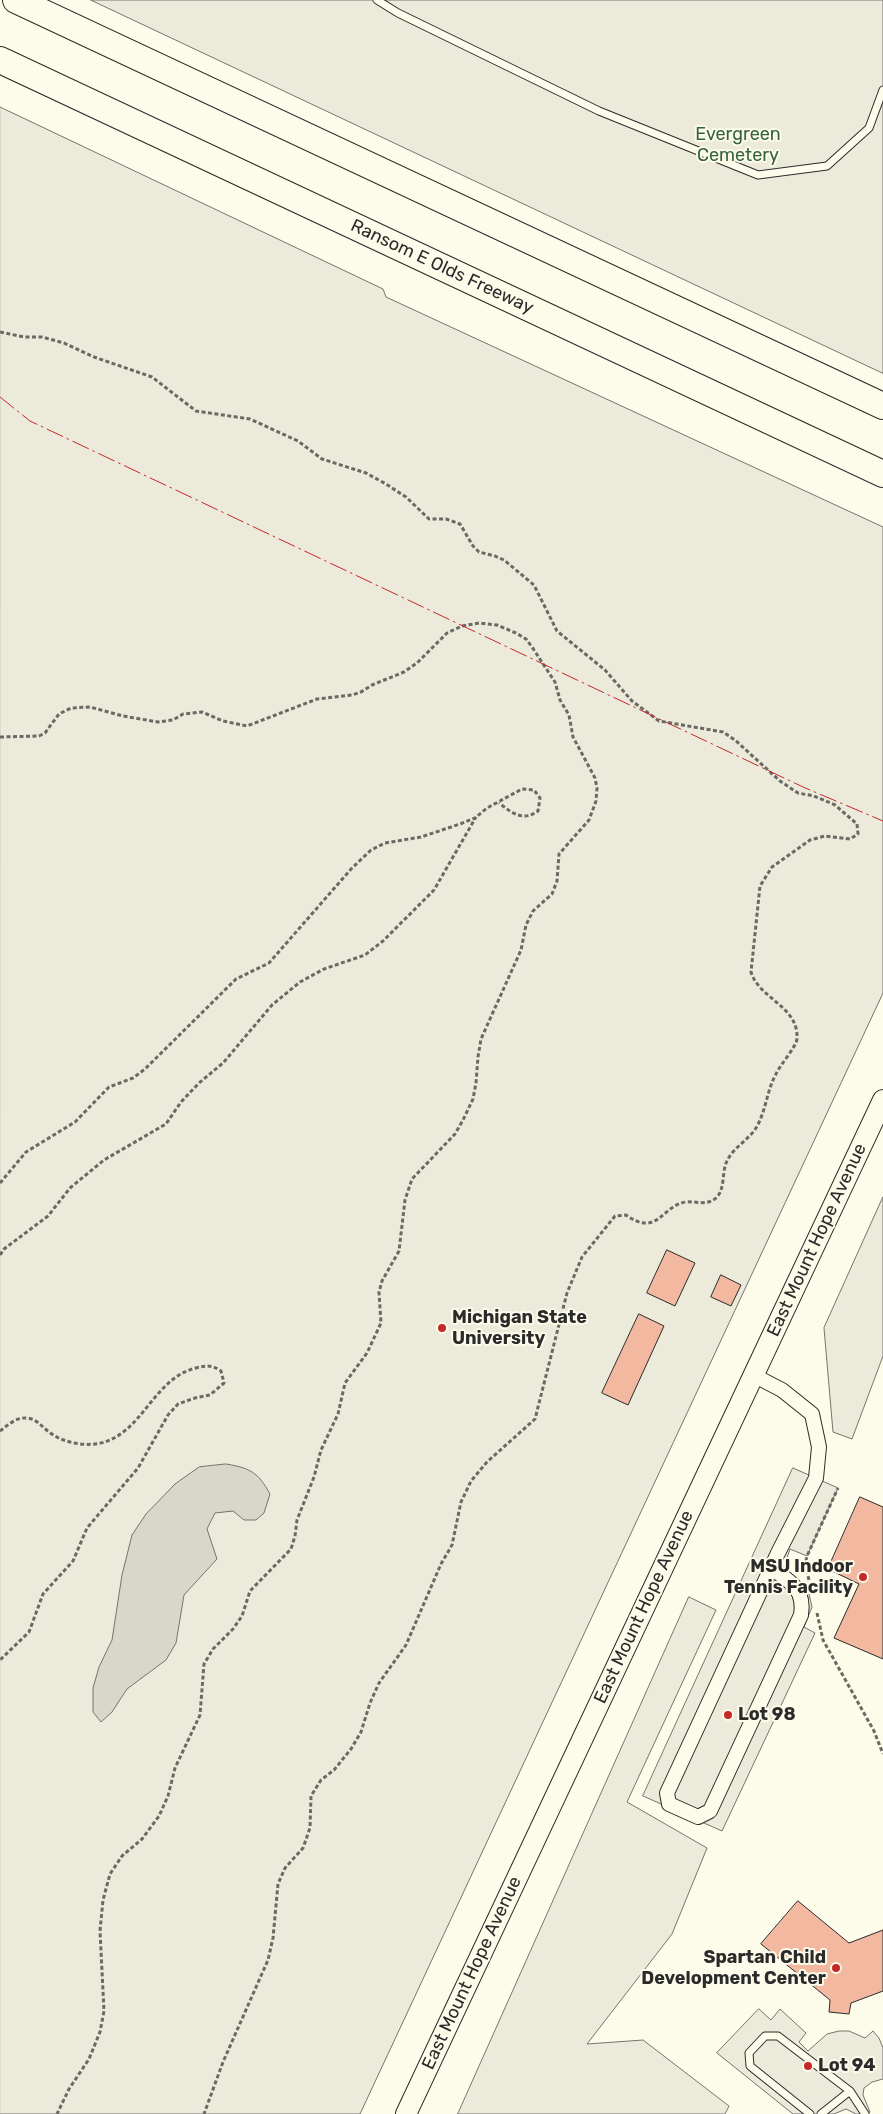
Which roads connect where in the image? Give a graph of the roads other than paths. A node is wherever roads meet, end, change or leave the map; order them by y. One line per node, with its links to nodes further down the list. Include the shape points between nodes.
1 (16, 0): 5 (highway)
2 (377, 0): 4 (lane, via 599,111 758,175 828,166 869,128)
3 (0, 60): 6 (highway, Ransom E Olds Freeway)
4 (883, 90)
5 (883, 406)
6 (883, 474)
7 (883, 1100): 8 (street, East Mount Hope Avenue)
8 (753, 1375): 9 (street, via 782,1390 812,1414 819,1447 816,1478); 11 (street, East Mount Hope Avenue)
9 (771, 1568): 9 (street, via 799,1591 800,1615 710,1811 698,1817 669,1804 666,1793)
10 (850, 2092): 12 (lane, via 778,2036 765,2036 750,2053 750,2066); 13 (lane); 14 (lane)
11 (406, 2114)
12 (810, 2114)
13 (821, 2114)
14 (865, 2114)

